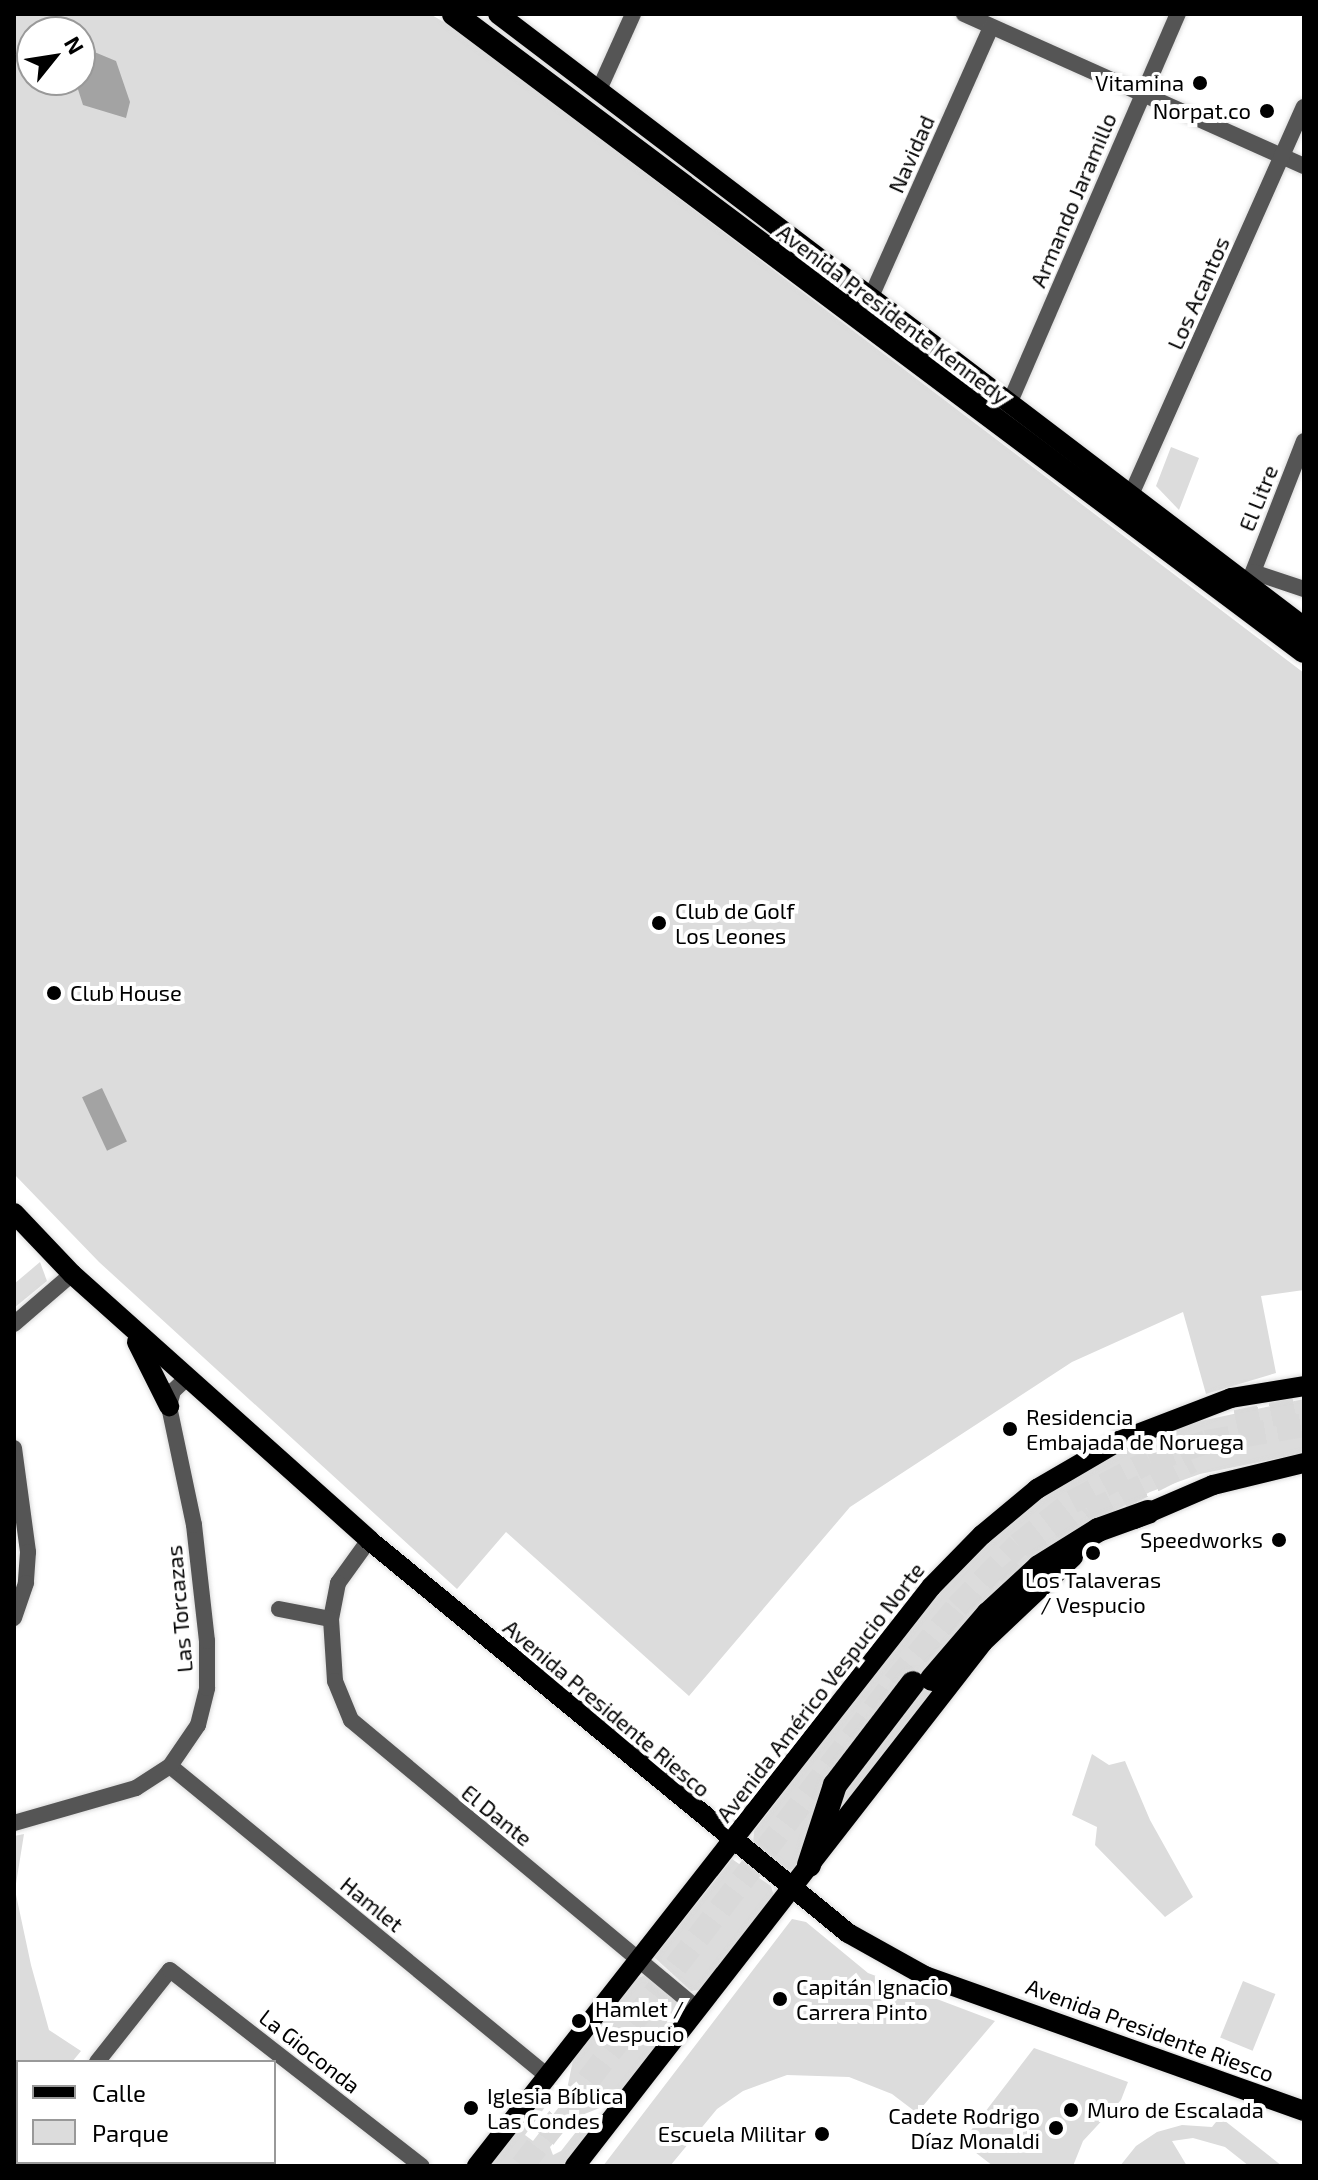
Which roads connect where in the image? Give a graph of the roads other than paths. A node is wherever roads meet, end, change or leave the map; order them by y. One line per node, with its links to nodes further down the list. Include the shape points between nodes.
1 (454, 14): 20 (highway, Avenida Presidente Kennedy)
2 (498, 14): 8 (main road)
3 (633, 14): 8 (street)
4 (964, 14): 6 (street)
5 (1178, 14): 7 (street, Armando Jaramillo)
6 (991, 27): 7 (street); 12 (street, Navidad)
7 (1145, 91): 10 (street); 13 (street, Armando Jaramillo)
8 (598, 92): 12 (main road)
9 (1304, 107): 10 (street, Los Acantos)
10 (1283, 157): 11 (street); 15 (street, Los Acantos)
11 (1304, 166)
12 (870, 299): 13 (main road)
13 (1009, 404): 15 (main road)
14 (1304, 443): 17 (street, El Litre)
15 (1130, 497): 16 (main road)
16 (1197, 547): 17 (main road); 19 (main road)
17 (1253, 572): 18 (street)
18 (1304, 589)
19 (1304, 627)
20 (1304, 651)
21 (14, 1213): 22 (main road, Avenida Presidente Riesco)
22 (72, 1274): 23 (main road, Avenida Presidente Riesco); 24 (street)
23 (124, 1322): 25 (main road, Avenida Presidente Riesco); 27 (main road)
24 (14, 1324)
25 (188, 1377): 27 (street, via 173,1391); 31 (main road, Avenida Presidente Riesco)
26 (1304, 1386): 37 (main road, Avenida Américo Vespucio Norte, via 1231,1398 1147,1428 1062,1472 1009,1512 931,1587)
27 (169, 1406): 35 (street, Las Torcazas, via 194,1525 208,1656 203,1713)
28 (14, 1448): 33 (street, via 28,1552 26,1583)
29 (1304, 1463): 30 (main road, via 1240,1477)
30 (1148, 1512): 38 (main road, via 1062,1565 1007,1614); 38 (highway, via 1098,1530 1039,1567 922,1681 841,1773)
31 (369, 1540): 34 (street, El Dante, via 338,1583); 37 (main road, Avenida Presidente Riesco)
32 (279, 1609): 34 (street)
33 (14, 1618)
34 (331, 1619): 40 (street, El Dante, via 337,1692 357,1728)
35 (170, 1766): 36 (street, Las Torcazas, via 136,1788); 43 (street, Hamlet)
36 (14, 1823)
37 (732, 1843): 39 (main road, Avenida Presidente Riesco); 40 (main road, Avenida Américo Vespucio Norte)
38 (809, 1865): 39 (main road)
39 (789, 1890): 41 (main road); 44 (main road, Avenida Presidente Riesco, via 866,1945 925,1976)
40 (639, 1960): 41 (street, El Dante); 43 (main road, Avenida Américo Vespucio Norte)
41 (698, 2009): 47 (main road)
42 (99, 2060): 45 (street, La Gioconda, via 170,1970)
43 (547, 2076): 46 (main road, Avenida Américo Vespucio Norte)
44 (1304, 2111)
45 (422, 2166)
46 (477, 2166)
47 (575, 2166)

